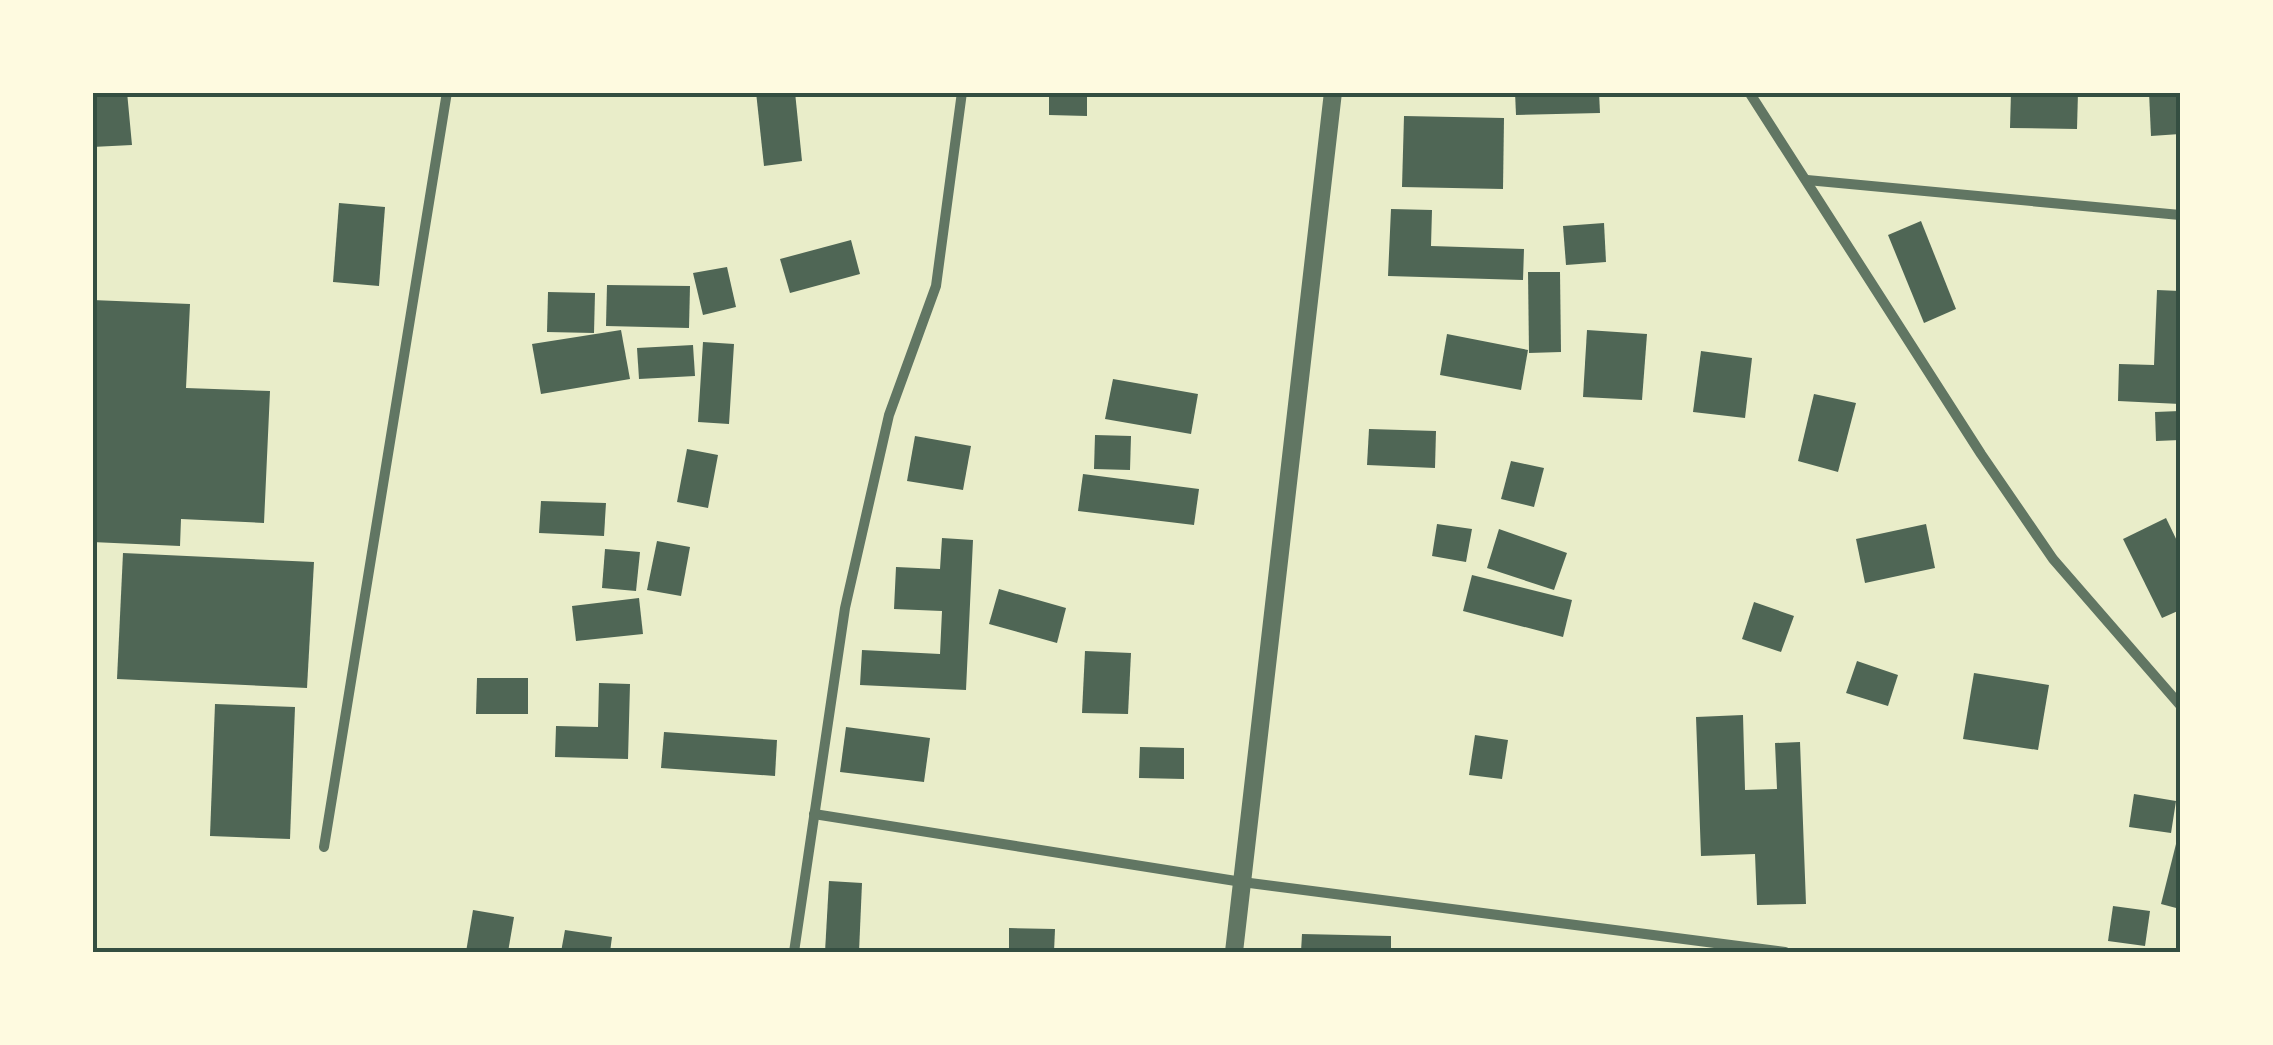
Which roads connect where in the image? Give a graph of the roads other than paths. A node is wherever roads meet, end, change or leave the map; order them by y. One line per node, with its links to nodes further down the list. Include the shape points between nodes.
1 (448, 92): 9 (street)
2 (962, 92): 8 (street, via 936,286 890,415 871,492 845,608)
3 (1334, 92): 10 (street)
4 (1749, 92): 5 (street)
5 (1806, 180): 6 (street); 7 (street, via 2053,559)
6 (2180, 215)
7 (2180, 705)
8 (814, 814): 10 (street); 11 (street)
9 (324, 847)
10 (1242, 882): 12 (street); 13 (street)
11 (794, 952)
12 (1234, 952)
13 (1786, 952)

